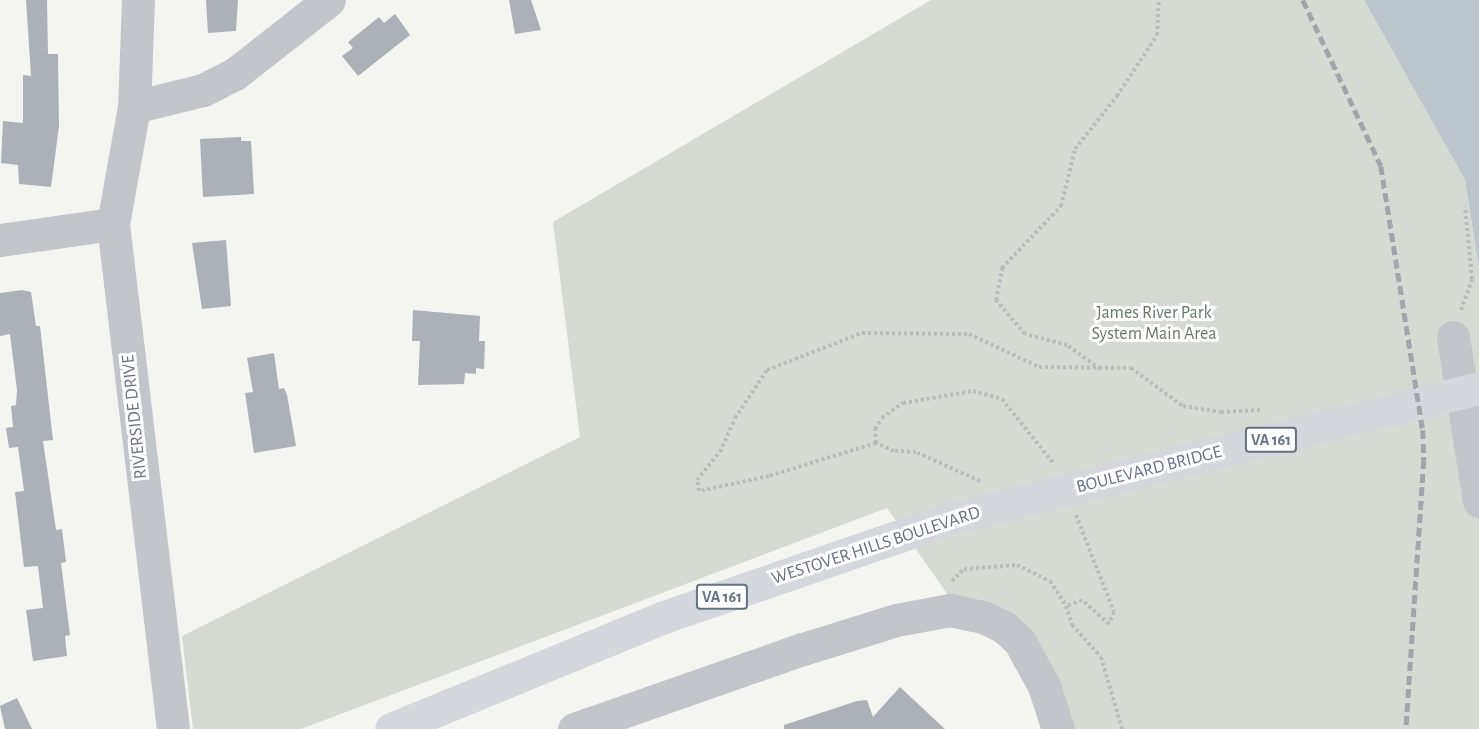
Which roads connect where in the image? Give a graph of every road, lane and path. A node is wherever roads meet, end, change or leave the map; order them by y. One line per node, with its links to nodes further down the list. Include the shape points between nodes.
1 (138, 0): 4 (street, RIVERSIDE DRIVE)
2 (329, 0): 4 (street, via 236,73 203,90)
3 (1159, 0): 10 (path, via 1157,35 1117,96 1075,149 1061,206 1002,268 996,300 1025,334 1067,345 1100,369 1039,367 969,334 862,333 767,370 735,418 720,453 697,480 699,490 770,476)
4 (134, 106): 6 (street, RIVERSIDE DRIVE)
5 (1465, 206): 8 (path, via 1472,279)
6 (113, 224): 7 (street); 15 (street, RIVERSIDE DRIVE)
7 (0, 240)
8 (1453, 337): 12 (street)
9 (1479, 387): 11 (main road, BOULEVARD BRIDGE / VA 161)
10 (876, 443)
11 (1063, 492): 16 (main road, WESTOVER HILLS BOULEVARD / VA 161, via 948,519 664,617)
12 (1479, 501)
13 (1065, 606): 14 (path, via 1050,581 1028,569 1017,565 1002,569 983,566 964,569 950,583)
14 (948, 611): 17 (street, via 769,660); 18 (street, via 1004,627 1020,642 1036,669)
15 (172, 729)
16 (391, 729)
17 (574, 729)
18 (1058, 729)

